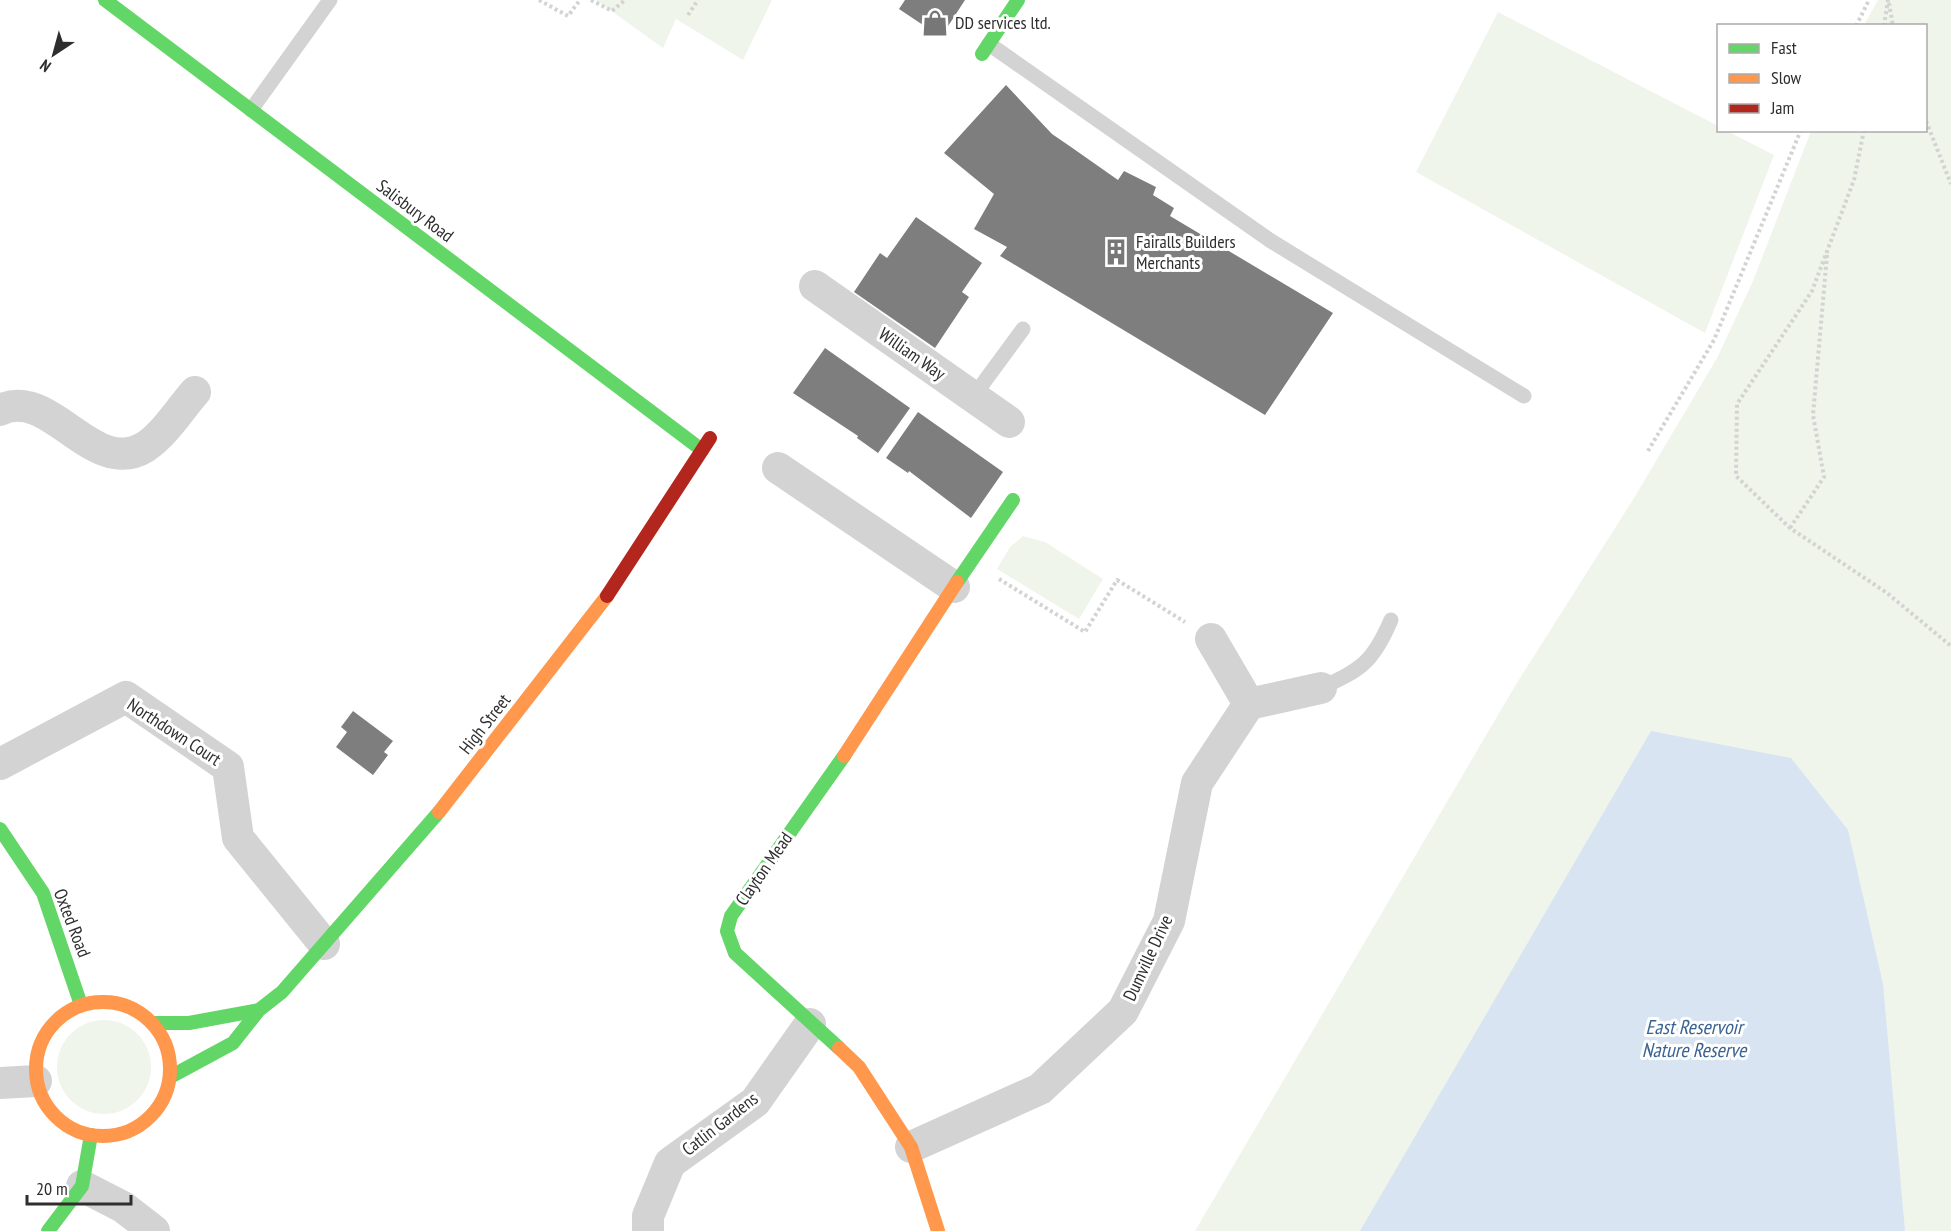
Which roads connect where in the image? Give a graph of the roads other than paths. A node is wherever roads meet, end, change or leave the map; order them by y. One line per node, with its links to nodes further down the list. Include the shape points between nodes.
1 (105, 0): 5 (main road, Salisbury Road)
2 (330, 0): 5 (lane)
3 (1018, 0): 4 (main road)
4 (986, 49): 9 (lane, via 1271,241)
5 (251, 110): 13 (main road, Salisbury Road)
6 (815, 285): 10 (street, William Way)
7 (1023, 329): 10 (lane)
8 (195, 392): 11 (street, via 160,433 132,453 102,450 28,407)
9 (1524, 396)
10 (973, 397): 12 (street, William Way)
11 (0, 411)
12 (1009, 422)
13 (706, 444): 23 (main road, High Street, via 597,612 424,831)
14 (778, 468): 16 (street)
15 (1013, 501): 16 (main road, Clayton Mead)
16 (954, 588): 27 (main road, Clayton Mead, via 865,727 731,916 728,931 735,953)
17 (1391, 620): 19 (lane, via 1368,662)
18 (1211, 639): 20 (street)
19 (1321, 688): 20 (street)
20 (1249, 704): 32 (street, Dumville Drive, via 1197,783 1169,921 1123,1011 1040,1089)
21 (0, 764): 23 (street, Northdown Court, via 126,697 228,767 238,838)
22 (0, 829): 24 (main road, Oxted Road, via 43,893)
23 (324, 945): 25 (main road, High Street, via 282,992)
24 (81, 1005): 26 (main road, via 126,1005); 29 (main road, via 57,1019 46,1032 37,1056)
25 (259, 1010): 26 (main road, High Street, via 189,1023); 28 (main road, High Street, via 233,1042)
26 (152, 1023): 28 (main road, via 163,1038)
27 (810, 1024): 32 (main road, Clayton Mead, via 859,1067); 36 (street, Catlin Gardens, via 755,1102 670,1163 648,1216)
28 (170, 1077): 31 (main road, via 164,1097 148,1119 112,1136)
29 (36, 1081): 30 (street); 31 (main road, via 48,1108 58,1119)
30 (0, 1083)
31 (91, 1135): 33 (main road)
32 (911, 1147): 37 (main road, Clayton Mead)
33 (82, 1186): 34 (main road); 35 (street, via 123,1207)
34 (48, 1231)
35 (154, 1231)
36 (648, 1231)
37 (938, 1231)

